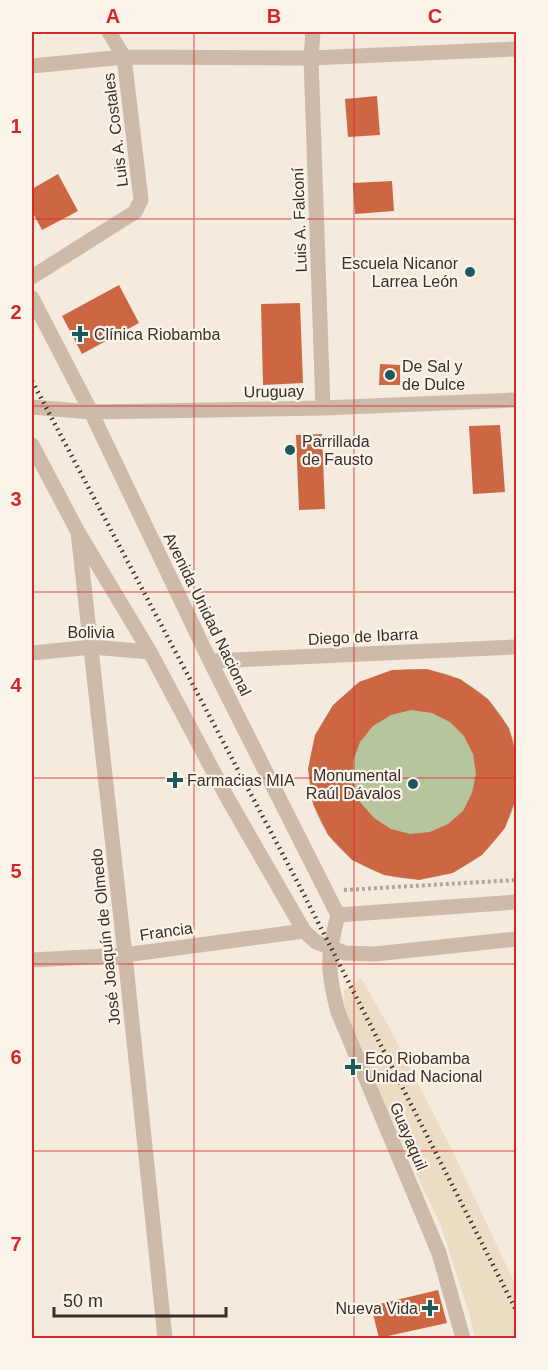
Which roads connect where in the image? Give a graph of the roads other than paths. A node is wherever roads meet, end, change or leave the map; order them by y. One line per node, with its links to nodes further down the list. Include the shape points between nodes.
1 (109, 32): 4 (street, Luis A. Costales)
2 (313, 32): 5 (street, Luis A. Falconí)
3 (516, 49): 5 (street)
4 (124, 57): 5 (street); 6 (street); 7 (street, Luis A. Costales, via 141,200 135,212)
5 (311, 58): 11 (street, Luis A. Falconí)
6 (32, 66)
7 (32, 277)
8 (32, 298): 12 (street, Avenida Unidad Nacional)
9 (516, 400): 11 (street, Uruguay)
10 (32, 407): 12 (street, Uruguay)
11 (323, 408): 12 (street, Uruguay)
12 (91, 412): 19 (street, Avenida Unidad Nacional)
13 (32, 445): 14 (street)
14 (78, 532): 15 (street, José Joaquín de Olmedo); 17 (street)
15 (92, 647): 17 (street, Bolivia); 18 (street, Bolivia); 25 (street, José Joaquín de Olmedo)
16 (516, 647): 19 (street, Diego de Ibarra)
17 (150, 652): 22 (street, via 228,800)
18 (32, 653)
19 (210, 661): 21 (street, Avenida Unidad Nacional)
20 (516, 902): 21 (street)
21 (338, 915): 24 (street)
22 (304, 931): 24 (street, via 316,942); 25 (street, Francia)
23 (516, 939): 24 (street, via 375,954 345,953)
24 (330, 947): 28 (street, Guayaquil, via 329,976 338,1012 439,1253)
25 (125, 955): 26 (street, Francia); 27 (street, José Joaquín de Olmedo)
26 (32, 960)
27 (165, 1338)
28 (463, 1338)

